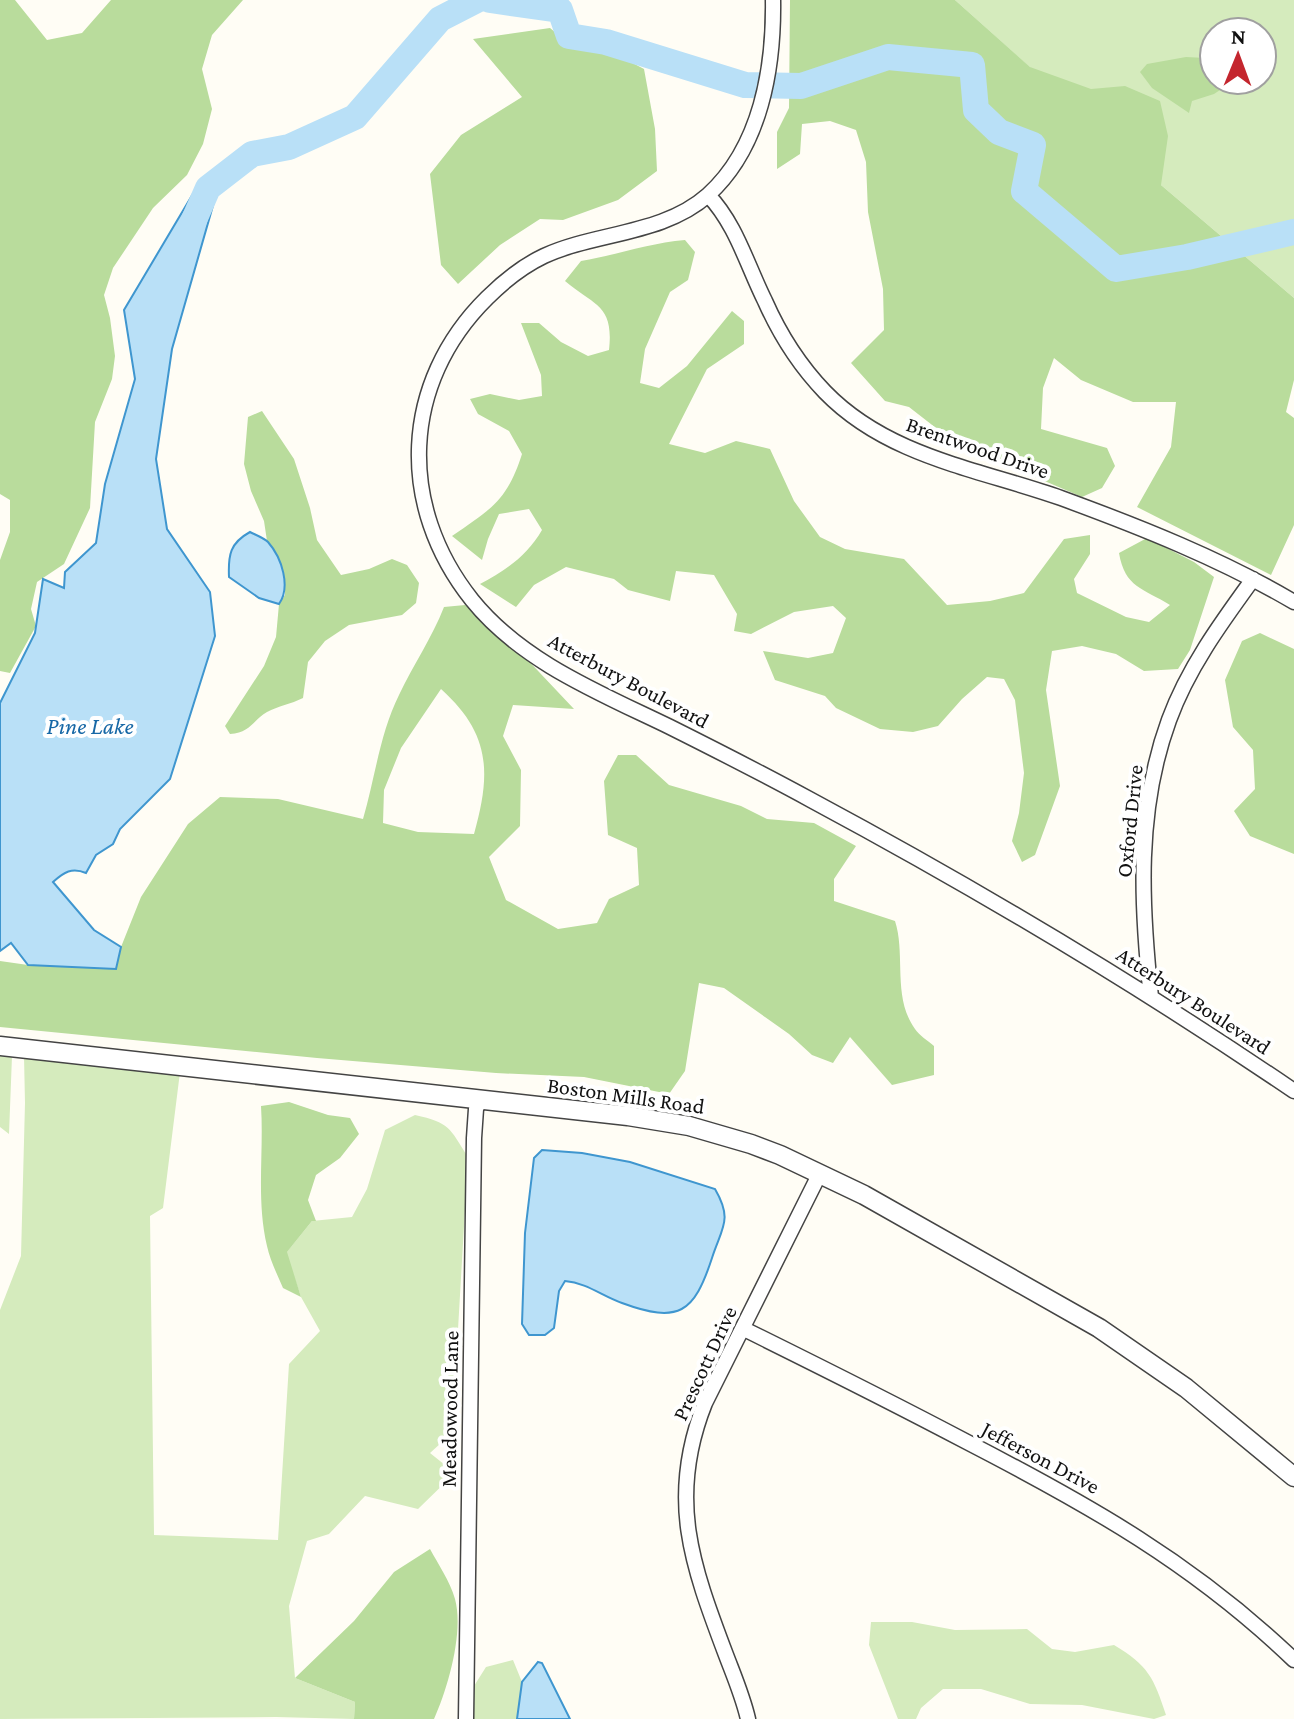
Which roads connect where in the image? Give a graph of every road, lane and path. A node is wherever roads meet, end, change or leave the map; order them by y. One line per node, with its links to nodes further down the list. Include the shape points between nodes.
1 (773, 0): 2 (street, Atterbury Boulevard, via 764,94 748,138)
2 (708, 195): 3 (street, Brentwood Drive, via 730,224 765,303 800,363 856,418 928,457 1104,514); 5 (street, Atterbury Boulevard, via 645,227 543,256 496,289 455,336 435,374 420,424 420,485 442,555 477,606 527,651 917,857)
3 (1253, 579): 4 (street, Brentwood Drive); 5 (street, Oxford Drive, via 1185,684 1154,772 1143,871)
4 (1294, 602)
5 (1151, 997): 7 (street, Atterbury Boulevard)
6 (0, 1046): 8 (street, Boston Mills Road)
7 (1294, 1091)
8 (480, 1100): 9 (street, Boston Mills Road, via 689,1126 765,1149); 13 (street, Meadowood Lane, via 474,1138)
9 (819, 1175): 10 (street, Prescott Drive); 11 (street, Boston Mills Road, via 890,1209 1099,1328 1186,1388)
10 (744, 1329): 12 (street, Jefferson Drive, via 1108,1517 1228,1602); 14 (street, Prescott Drive, via 698,1423 686,1506 694,1565)
11 (1294, 1477)
12 (1294, 1660)
13 (466, 1719)
14 (748, 1719)

